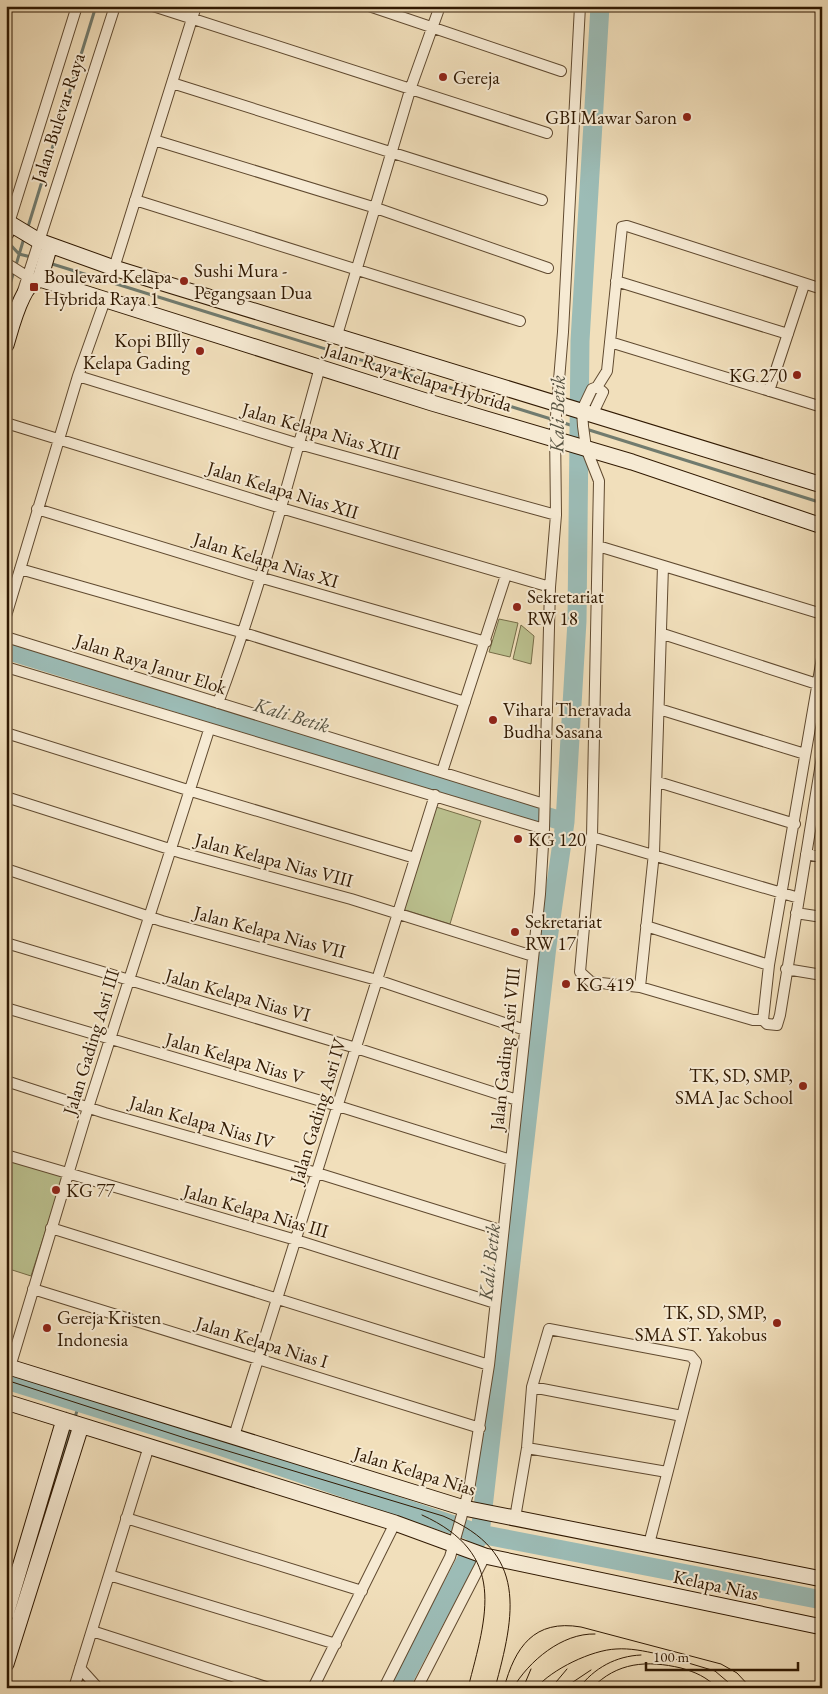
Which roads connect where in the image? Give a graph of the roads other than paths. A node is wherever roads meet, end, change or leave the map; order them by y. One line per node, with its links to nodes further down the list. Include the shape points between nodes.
1 (77, 6): 19 (street, Jalan Bulevar Raya)
2 (115, 6): 20 (street, Jalan Bulevar Raya)
3 (153, 6): 8 (street)
4 (196, 6): 8 (street)
5 (369, 6): 9 (street)
6 (440, 6): 9 (street)
7 (580, 6): 37 (street, Jalan Gading Asri VIII)
8 (192, 18): 11 (street); 12 (street)
9 (432, 26): 10 (street); 12 (street)
10 (561, 71)
11 (172, 83): 14 (street); 15 (street)
12 (411, 87): 13 (street); 15 (street)
13 (548, 133)
14 (154, 140): 16 (street); 18 (street)
15 (392, 151): 17 (street); 18 (street)
16 (135, 200): 22 (street); 24 (street)
17 (542, 200)
18 (376, 208): 23 (street); 24 (street)
19 (9, 224): 20 (street, Jalan Raya Kelapa Hybrida)
20 (37, 260): 21 (street, Jalan Raya Kelapa Hybrida); 22 (street, Jalan Raya Kelapa Hybrida); 28 (street, Jalan Raya Kelapa Hybrida); 33 (street)
21 (6, 263)
22 (114, 268): 31 (street, Jalan Raya Kelapa Hybrida)
23 (548, 268)
24 (357, 269): 29 (street); 31 (street)
25 (616, 282): 26 (street, via 621,229 627,226); 30 (street); 32 (street)
26 (804, 285): 27 (street); 30 (street)
27 (822, 289)
28 (105, 300): 34 (street, Jalan Raya Kelapa Hybrida); 35 (street)
29 (520, 321)
30 (788, 334): 36 (street)
31 (337, 335): 37 (street, Jalan Raya Kelapa Hybrida)
32 (610, 342): 36 (street); 39 (street, via 607,371 597,387 592,389)
33 (6, 345)
34 (320, 367): 41 (street, Jalan Raya Kelapa Hybrida); 44 (street)
35 (78, 376): 42 (street); 44 (street, Jalan Kelapa Nias XIII)
36 (770, 391): 38 (street)
37 (559, 407): 39 (street, Jalan Raya Kelapa Hybrida); 41 (street, Jalan Gading Asri VIII)
38 (822, 408)
39 (585, 414): 43 (street); 45 (street, Jalan Raya Kelapa Hybrida)
40 (6, 423): 42 (street, Jalan Kelapa Nias XII)
41 (557, 437): 43 (street, Jalan Raya Kelapa Hybrida); 48 (street, Jalan Gading Asri VIII)
42 (58, 439): 46 (street, Jalan Kelapa Nias XII); 47 (street)
43 (583, 443): 49 (street, Jalan Raya Kelapa Hybrida); 50 (street, via 599,481)
44 (299, 444): 46 (street); 48 (street, Jalan Kelapa Nias XIII)
45 (822, 485)
46 (281, 508): 53 (street, Jalan Kelapa Nias XII); 54 (street)
47 (37, 509): 52 (street); 54 (street, Jalan Kelapa Nias XI)
48 (556, 515): 55 (street, Jalan Gading Asri VIII)
49 (822, 526)
50 (598, 546): 51 (street); 80 (street)
51 (663, 566): 56 (street); 59 (street)
52 (20, 570): 57 (street); 58 (street)
53 (506, 575): 55 (street, Jalan Kelapa Nias XII); 61 (street)
54 (259, 577): 58 (street); 61 (street, Jalan Kelapa Nias XI)
55 (550, 587): 77 (street, Jalan Gading Asri VIII)
56 (822, 614)
57 (6, 616)
58 (244, 633): 65 (street); 66 (street)
59 (663, 634): 64 (street); 67 (street)
60 (6, 637): 66 (street, Jalan Raya Janur Elok)
61 (486, 642): 65 (street)
62 (822, 658): 64 (street)
63 (6, 667): 68 (street)
64 (817, 684): 70 (street)
65 (465, 702): 72 (street)
66 (218, 703): 72 (street, Jalan Raya Janur Elok)
67 (659, 709): 70 (street); 73 (street)
68 (209, 730): 74 (street, Jalan Gading Asri III); 75 (street)
69 (6, 733): 74 (street)
70 (805, 754): 78 (street)
71 (822, 757): 83 (street)
72 (442, 772): 77 (street, Jalan Raya Janur Elok)
73 (658, 782): 78 (street); 82 (street)
74 (191, 791): 81 (street, Jalan Gading Asri III); 85 (street)
75 (435, 795): 79 (street); 85 (street, Jalan Gading Asri IV)
76 (6, 797): 81 (street, Jalan Kelapa Nias VIII)
77 (544, 805): 79 (street, Jalan Gading Asri VIII)
78 (795, 824): 87 (street)
79 (544, 828): 95 (street, Jalan Gading Asri VIII)
80 (592, 837): 82 (street); 101 (street, via 580,972 591,982)
81 (171, 849): 89 (street, Jalan Kelapa Nias VIII); 91 (street, Jalan Gading Asri III)
82 (654, 853): 87 (street); 93 (street)
83 (806, 854): 84 (street); 88 (street)
84 (822, 857)
85 (415, 858): 89 (street, Jalan Gading Asri IV)
86 (6, 869): 91 (street, Jalan Kelapa Nias VII)
87 (783, 892): 88 (street); 96 (street)
88 (799, 898): 90 (street)
89 (398, 913): 95 (street, Jalan Kelapa Nias VIII); 99 (street, Jalan Gading Asri IV)
90 (796, 913): 92 (street); 97 (street)
91 (150, 916): 99 (street, Jalan Kelapa Nias VII); 100 (street, Jalan Gading Asri III)
92 (822, 917)
93 (646, 926): 96 (street); 101 (street)
94 (6, 943): 100 (street, Jalan Kelapa Nias VI)
95 (533, 956): 104 (street, Jalan Gading Asri VIII)
96 (769, 965): 103 (street)
97 (786, 969): 98 (street); 103 (street, via 777,1025)
98 (822, 975)
99 (377, 980): 104 (street, Jalan Kelapa Nias VII); 106 (street, Jalan Gading Asri IV)
100 (128, 981): 105 (street, Jalan Gading Asri III); 106 (street, Jalan Kelapa Nias VI)
101 (640, 987): 103 (street, via 753,1020)
102 (6, 1008): 105 (street, Jalan Kelapa Nias V)
103 (763, 1020)
104 (525, 1030): 108 (street, Jalan Gading Asri VIII)
105 (110, 1040): 109 (street, Jalan Kelapa Nias V); 110 (street, Jalan Gading Asri III)
106 (356, 1048): 108 (street, Jalan Kelapa Nias VI); 109 (street, Jalan Gading Asri IV)
107 (6, 1081): 110 (street, Jalan Kelapa Nias IV)
108 (517, 1100): 112 (street, Jalan Gading Asri VIII)
109 (338, 1106): 112 (street, Jalan Kelapa Nias V); 113 (street, Jalan Gading Asri IV)
110 (88, 1108): 113 (street, Jalan Kelapa Nias IV); 114 (street, Jalan Gading Asri III)
111 (6, 1155): 114 (street, Jalan Kelapa Nias III)
112 (511, 1160): 116 (street, Jalan Gading Asri VIII)
113 (317, 1173): 116 (street, Jalan Kelapa Nias IV); 117 (street, Jalan Gading Asri IV)
114 (68, 1174): 115 (street, Jalan Gading Asri III); 117 (street, Jalan Kelapa Nias III)
115 (51, 1228): 118 (street, Jalan Gading Asri III); 119 (street)
116 (503, 1231): 120 (street, Jalan Gading Asri VIII)
117 (296, 1240): 119 (street, Jalan Gading Asri IV); 120 (street, Jalan Kelapa Nias III)
118 (33, 1289): 121 (street, Jalan Kelapa Nias I); 123 (street, Jalan Gading Asri III)
119 (277, 1299): 121 (street, Jalan Gading Asri IV); 122 (street)
120 (495, 1303): 122 (street, Jalan Gading Asri VIII)
121 (258, 1359): 129 (street, Jalan Kelapa Nias I); 130 (street, Jalan Gading Asri IV)
122 (489, 1365): 129 (street, Jalan Gading Asri VIII)
123 (8, 1366): 130 (street, Jalan Kelapa Nias)
124 (532, 1387): 126 (street); 126 (street, via 549,1329 694,1358 696,1362); 132 (street)
125 (6, 1402): 127 (street)
126 (682, 1416): 133 (street)
127 (64, 1420): 128 (street); 144 (street)
128 (81, 1426): 131 (street); 148 (street)
129 (480, 1428): 134 (street, Jalan Gading Asri VIII)
130 (234, 1436): 134 (street, Jalan Kelapa Nias)
131 (149, 1446): 135 (street); 137 (street)
132 (527, 1448): 133 (street); 136 (street)
133 (667, 1472): 139 (street)
134 (467, 1510): 136 (street, Jalan Kelapa Nias); 138 (street, Jalan Gading Asri VIII)
135 (126, 1518): 141 (street); 143 (street)
136 (515, 1518): 139 (street, Jalan Kelapa Nias)
137 (395, 1524): 138 (street); 143 (street)
138 (457, 1541): 140 (street); 154 (street, Jalan Gading Asri VIII)
139 (649, 1544): 142 (street, Jalan Kelapa Nias)
140 (480, 1554): 145 (street, Kelapa Nias); 155 (street)
141 (109, 1575): 146 (street); 147 (street)
142 (822, 1579)
143 (362, 1591): 147 (street)
144 (6, 1614)
145 (822, 1627)
146 (92, 1631): 149 (street); 152 (street)
147 (336, 1644): 153 (street)
148 (6, 1664)
149 (80, 1668): 150 (street); 151 (street)
150 (74, 1688)
151 (98, 1688)
152 (269, 1688)
153 (313, 1688)
154 (384, 1688)
155 (417, 1688)

